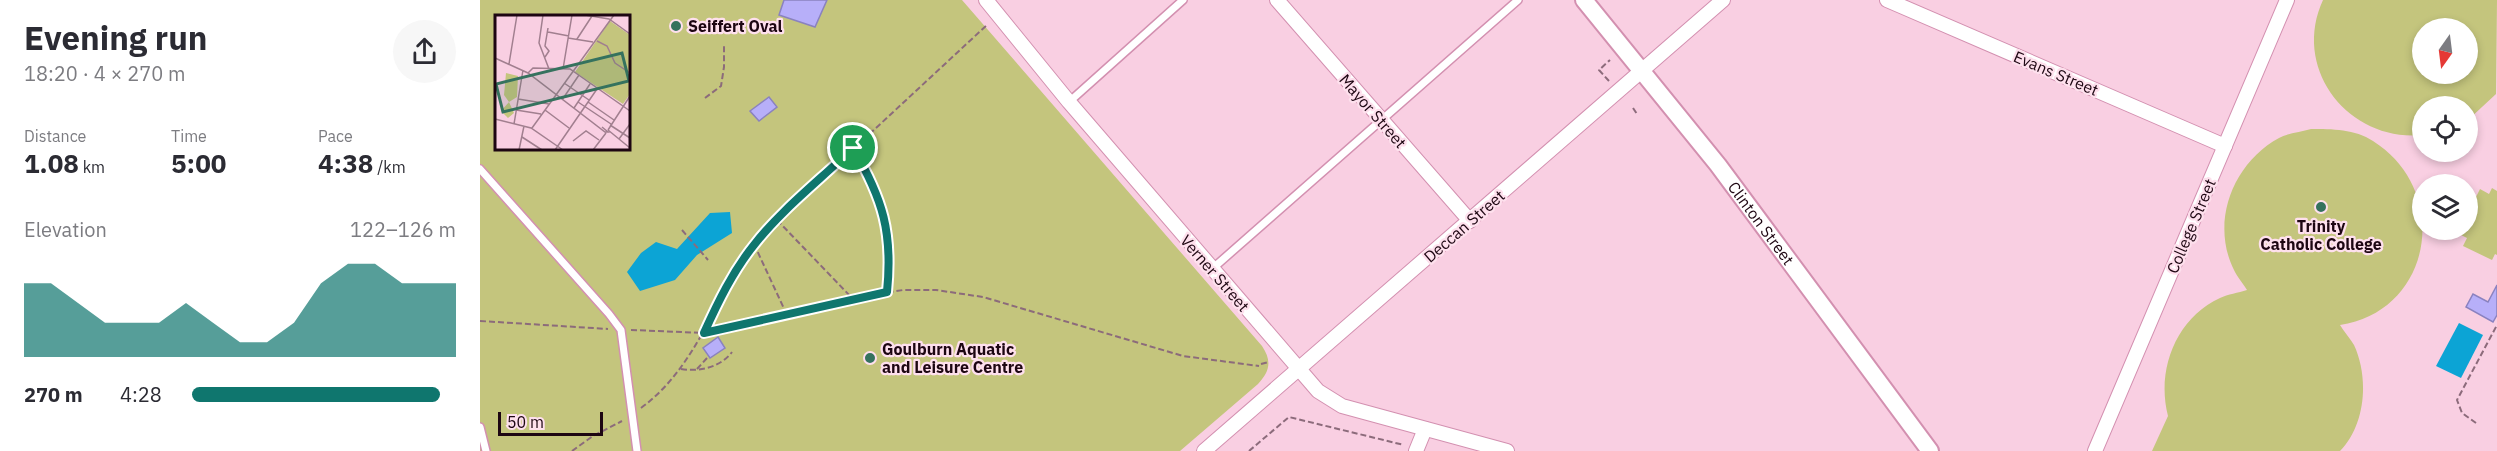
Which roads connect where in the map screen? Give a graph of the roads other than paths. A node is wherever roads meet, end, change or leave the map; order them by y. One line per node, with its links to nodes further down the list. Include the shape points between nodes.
1 (986, 0): 10 (street, Verner Street)
2 (1183, 0): 10 (lane)
3 (1277, 0): 11 (street, Mayor Street)
4 (1518, 0): 11 (lane)
5 (1584, 0): 9 (street, Clinton Street)
6 (1723, 0): 9 (street, Deccan Street)
7 (1887, 0): 12 (street, Evans Street)
8 (2287, 0): 12 (street, College Street)
9 (1643, 70): 14 (street, Deccan Street); 24 (street, Clinton Street)
10 (1069, 102): 15 (street, Verner Street)
11 (1383, 122): 14 (street, Mayor Street); 15 (lane)
12 (2225, 146): 25 (street, College Street)
13 (480, 169): 21 (lane, via 621,330)
14 (1470, 221): 16 (street, Deccan Street)
15 (1212, 269): 16 (street, Verner Street)
16 (1299, 369): 18 (street, Verner Street, via 1334,403); 22 (street, Deccan Street)
17 (480, 427): 20 (lane)
18 (1425, 429): 19 (street); 23 (street, Verner Street)
19 (1416, 450)
20 (486, 451)
21 (637, 451)
22 (1204, 451)
23 (1507, 451)
24 (1930, 451)
25 (2095, 451)

